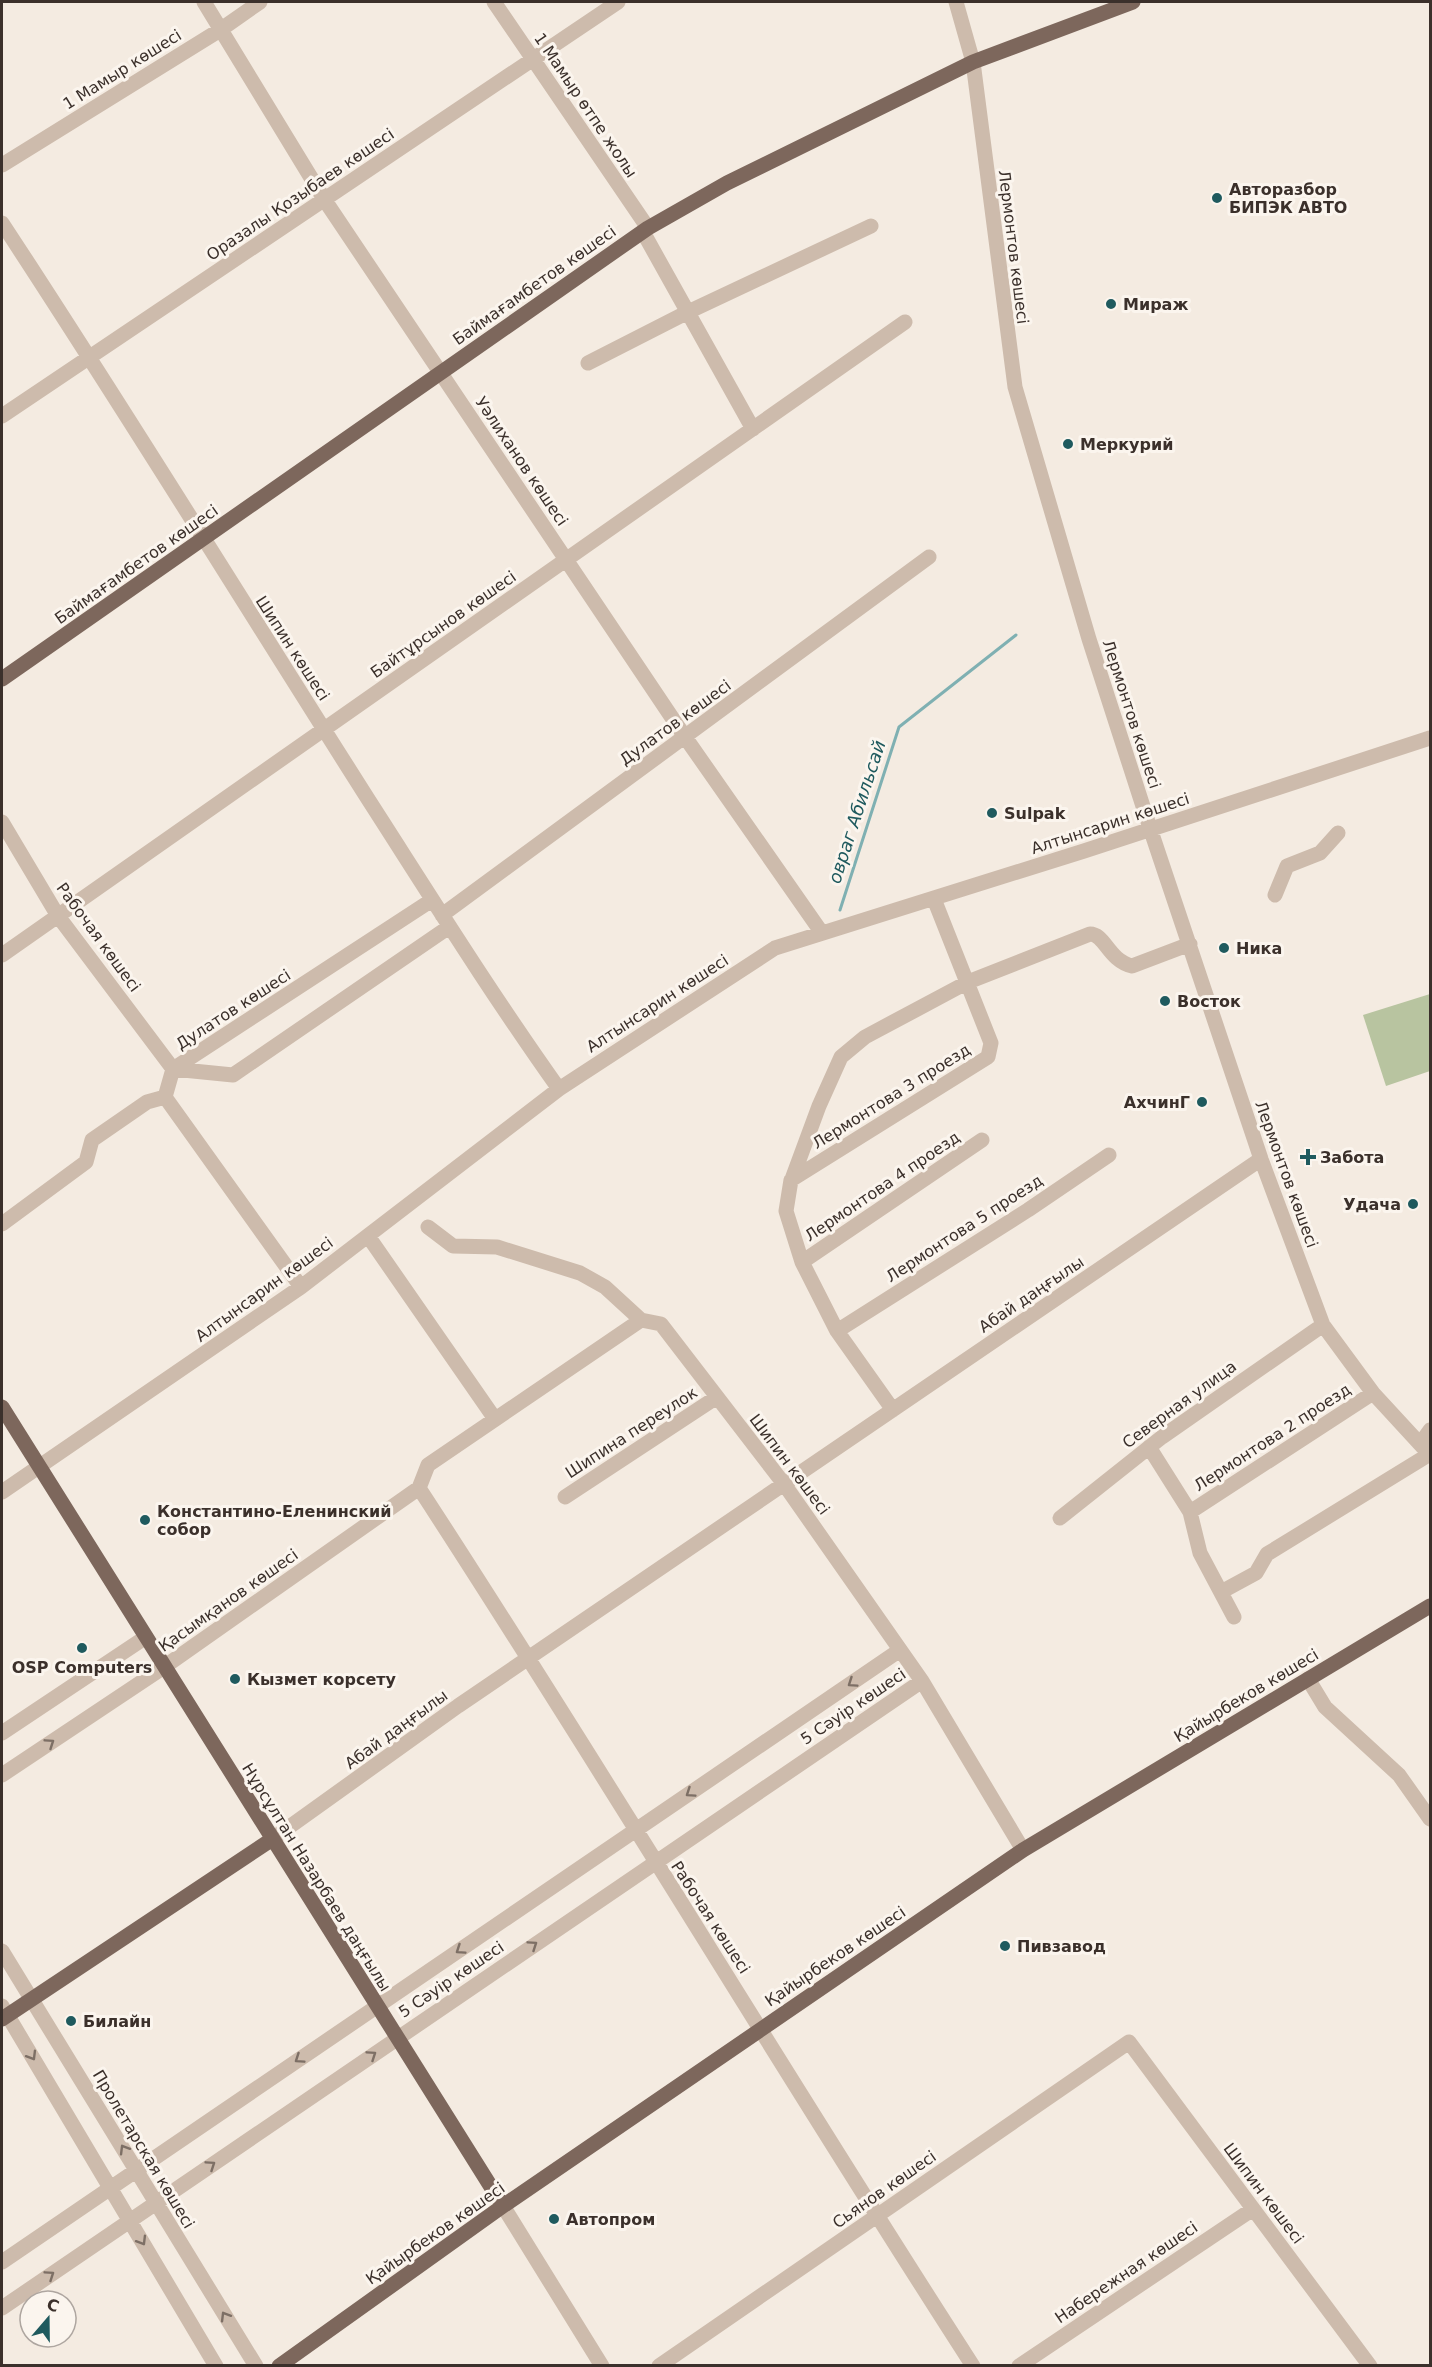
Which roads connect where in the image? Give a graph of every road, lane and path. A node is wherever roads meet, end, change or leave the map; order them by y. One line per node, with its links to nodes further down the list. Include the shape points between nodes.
1 (204, 2): 7 (street, Уәлиханов көшесі)
2 (260, 2): 7 (street, 1 Мамыр көшесі)
3 (494, 2): 8 (street, 1 Мамыр өтпе жолы)
4 (618, 2): 8 (street, Оразалы Қозыбаев көшесі)
5 (956, 2): 9 (street, Лермонтов көшесі)
6 (1133, 2): 9 (main road, Баймағамбетов көшесі)
7 (220, 30): 10 (street, 1 Мамыр көшесі); 11 (street, Уәлиханов көшесі)
8 (533, 59): 11 (street, Оразалы Қозыбаев көшесі); 14 (street, 1 Мамыр өтпе жолы)
9 (973, 62): 14 (main road, Баймағамбетов көшесі, via 727,183); 30 (street, Лермонтов көшесі, via 1016,387 1089,639)
10 (2, 165)
11 (324, 199): 17 (street, Оразалы Қозыбаев көшесі); 19 (street, Уәлиханов көшесі)
12 (2, 223): 17 (street, Шипин көшесі)
13 (871, 226): 15 (street)
14 (646, 230): 15 (street, 1 Мамыр өтпе жолы); 19 (main road, Баймағамбетов көшесі)
15 (688, 312): 18 (street); 21 (street, 1 Мамыр өтпе жолы)
16 (905, 322): 21 (street, Байтұрсынов көшесі)
17 (90, 357): 20 (street, Оразалы Қозыбаев көшесі); 22 (street, Шипин көшесі)
18 (588, 363)
19 (441, 371): 22 (main road, Баймағамбетов көшесі); 24 (street, Уәлиханов көшесі)
20 (2, 416)
21 (753, 429): 24 (street, Байтұрсынов көшесі)
22 (202, 539): 25 (main road, Баймағамбетов көшесі); 26 (street, Шипин көшесі)
23 (929, 557): 27 (street, Дулатов көшесі)
24 (567, 560): 26 (street, Байтұрсынов көшесі); 27 (street, Уәлиханов көшесі)
25 (2, 679)
26 (324, 730): 34 (street, Шипин көшесі); 35 (street, Байтұрсынов көшесі)
27 (685, 736): 36 (street, Дулатов көшесі); 37 (street, Уәлиханов көшесі)
28 (1431, 738): 30 (street, Алтынсарин көшесі)
29 (2, 822): 35 (street, Рабочая көшесі)
30 (1150, 828): 33 (street, Алтынсарин көшесі); 38 (street, Лермонтов көшесі)
31 (1338, 833): 32 (street, via 1320,853 1287,866)
32 (1275, 896)
33 (934, 899): 37 (street, Алтынсарин көшесі); 40 (street, Лермонтова 3 проезд)
34 (432, 900): 36 (street, Шипин көшесі); 41 (street, Дулатов көшесі)
35 (58, 916): 39 (street, Байтұрсынов көшесі); 41 (street, Рабочая көшесі)
36 (446, 921): 41 (street, Дулатов көшесі, via 233,1075); 42 (street, Шипин көшесі)
37 (822, 933): 42 (street, Алтынсарин көшесі, via 775,948)
38 (1190, 944): 40 (street, via 1132,966 1116,960 1099,938 1090,934); 45 (street, Лермонтов көшесі)
39 (2, 955)
40 (968, 982): 46 (street, via 865,1037 841,1057); 46 (street, Лермонтова 3 проезд, via 991,1043 988,1056)
41 (169, 1082): 47 (street, Дулатов көшесі, via 92,1140 86,1162); 51 (street, Рабочая көшесі)
42 (559, 1089): 49 (street, Алтынсарин көшесі)
43 (982, 1140): 50 (street, Лермонтова 4 проезд)
44 (1109, 1155): 54 (street, Лермонтова 5 проезд)
45 (1261, 1159): 53 (street, Лермонтов көшесі); 58 (street, Абай даңғылы)
46 (792, 1179): 50 (street, via 786,1211)
47 (2, 1224)
48 (428, 1227): 52 (street, Шипин көшесі, via 453,1246 497,1247 580,1273 605,1287)
49 (368, 1236): 51 (street, Алтынсарин көшесі); 59 (street)
50 (802, 1262): 54 (street)
51 (301, 1287): 63 (street, Алтынсарин көшесі)
52 (641, 1320): 56 (street, Шипин көшесі, via 661,1324); 59 (street, Қасымқанов көшесі)
53 (1323, 1325): 55 (street, Лермонтов көшесі); 61 (street, Северная улица)
54 (837, 1331): 58 (street)
55 (1373, 1393): 62 (street, Лермонтов көшесі); 68 (street, Лермонтова 2 проезд)
56 (717, 1397): 64 (street, Шипин көшесі); 67 (street, Шипина переулок)
57 (2, 1407): 63 (main road, Нұрсұлтан Назарбаев даңғылы)
58 (893, 1410): 64 (street, Абай даңғылы)
59 (495, 1419): 65 (street, Қасымқанов көшесі, via 428,1465)
60 (1431, 1430): 62 (street)
61 (1149, 1447): 68 (street); 69 (street, Северная улица)
62 (1427, 1451): 70 (street, via 1267,1554 1256,1573)
63 (39, 1467): 66 (street, Алтынсарин көшесі); 73 (main road, Нұрсұлтан Назарбаев даңғылы)
64 (784, 1484): 74 (street, Шипин көшесі); 75 (street, Абай даңғылы)
65 (419, 1488): 75 (street, Рабочая көшесі); 76 (street, Қасымқанов көшесі)
66 (2, 1492)
67 (565, 1497)
68 (1190, 1512): 70 (street, via 1200,1553)
69 (1060, 1518)
70 (1221, 1592): 72 (street)
71 (1431, 1606): 77 (main road, Қайырбеков көшесі)
72 (1234, 1617)
73 (146, 1637): 76 (main road, Нұрсұлтан Назарбаев даңғылы); 79 (street, Қасымқанов көшесі)
74 (900, 1650): 78 (street, Шипин көшесі); 82 (street, 5 Сәуір көшесі, one-way to 82)
75 (529, 1658): 82 (street, Рабочая көшесі); 83 (street, Абай даңғылы)
76 (164, 1667): 80 (street, Қасымқанов көшесі, one-way to 76); 83 (main road, Нұрсұлтан Назарбаев даңғылы)
77 (1308, 1679): 81 (street, via 1325,1707 1399,1775); 84 (main road, Қайырбеков көшесі)
78 (922, 1681): 84 (street, Шипин көшесі); 85 (street, 5 Сәуір көшесі)
79 (2, 1733)
80 (2, 1775)
81 (1431, 1818)
82 (635, 1830): 85 (street, Рабочая көшесі); 88 (street, 5 Сәуір көшесі, one-way to 88)
83 (271, 1840): 87 (main road, Абай даңғылы); 88 (main road, Нұрсұлтан Назарбаев даңғылы)
84 (1023, 1850): 90 (main road, Қайырбеков көшесі)
85 (655, 1862): 90 (street, Рабочая көшесі); 91 (street, 5 Сәуір көшесі, one-way to 85)
86 (2, 1951): 87 (street, Пролетарская көшесі)
87 (32, 1998): 89 (main road, Абай даңғылы); 93 (street, Пролетарская көшесі, one-way to 87)
88 (377, 2006): 91 (main road, Нұрсұлтан Назарбаев даңғылы); 93 (street, 5 Сәуір көшесі, one-way to 93)
89 (3, 2013): 94 (street, one-way to 94)
90 (761, 2029): 96 (main road, Қайырбеков көшесі); 98 (street, Рабочая көшесі)
91 (397, 2038): 95 (street, 5 Сәуір көшесі, one-way to 91); 96 (main road, Нұрсұлтан Назарбаев даңғылы)
92 (1129, 2042): 97 (street, Шипин көшесі); 98 (street, Сьянов көшесі)
93 (136, 2170): 94 (street, 5 Сәуір көшесі); 95 (street, Пролетарская көшесі)
94 (110, 2188): 99 (street); 100 (street, 5 Сәуір көшесі)
95 (156, 2202): 99 (street, 5 Сәуір көшесі); 103 (street, Пролетарская көшесі, one-way to 95)
96 (503, 2206): 104 (main road, Қайырбеков көшесі); 105 (street, Нұрсұлтан Назарбаев даңғылы)
97 (1253, 2210): 108 (street, Набережная көшесі); 109 (street, Шипин көшесі)
98 (876, 2216): 106 (street, Сьянов көшесі); 107 (street, Рабочая көшесі)
99 (130, 2220): 101 (street, 5 Сәуір көшесі, one-way to 99); 102 (street, one-way to 102)
100 (2, 2262)
101 (2, 2308)
102 (216, 2366)
103 (256, 2366)
104 (279, 2366)
105 (602, 2366)
106 (659, 2366)
107 (973, 2366)
108 (1019, 2366)
109 (1370, 2366)

